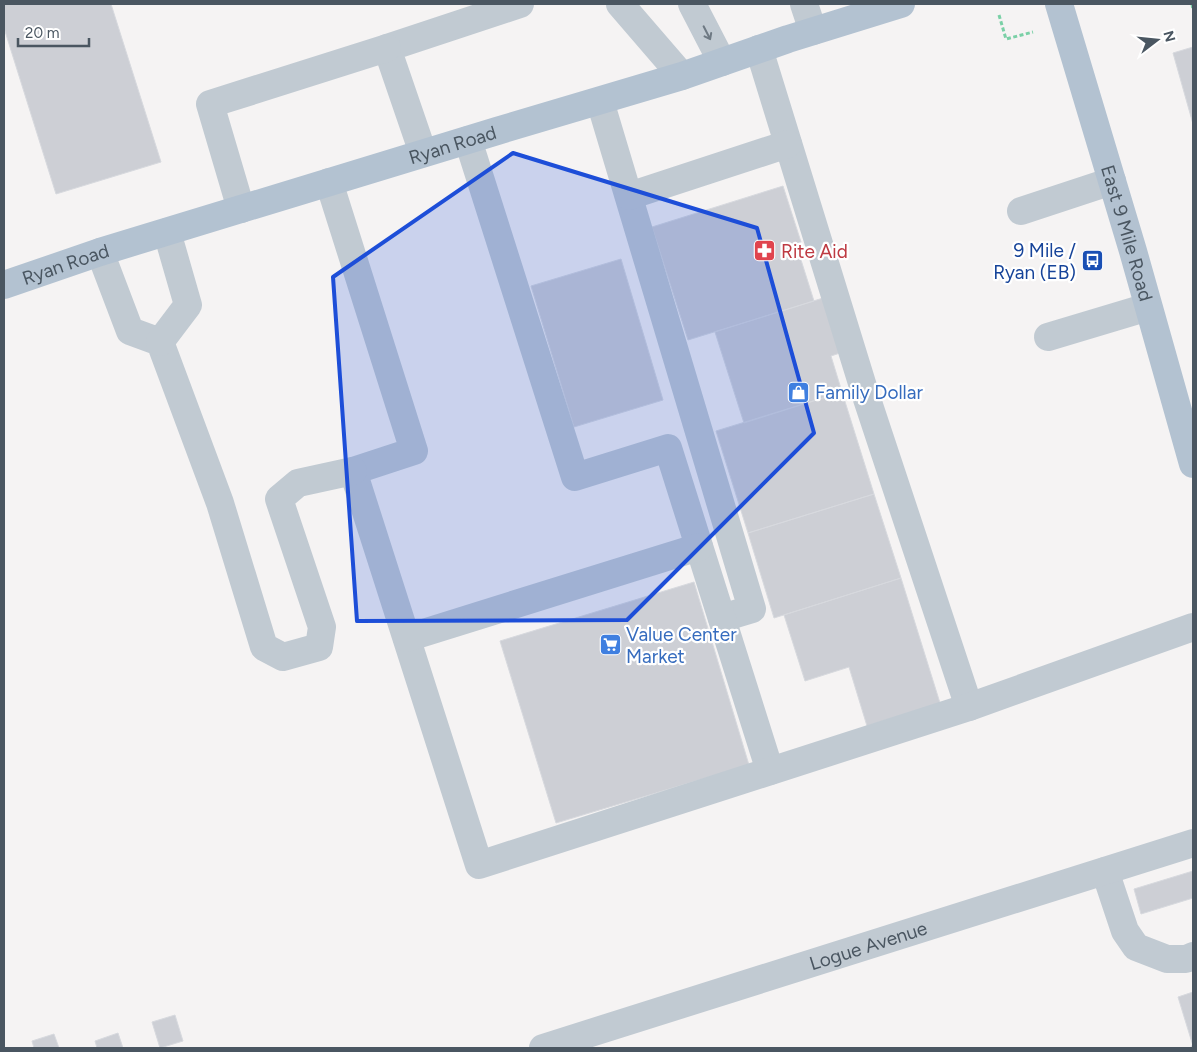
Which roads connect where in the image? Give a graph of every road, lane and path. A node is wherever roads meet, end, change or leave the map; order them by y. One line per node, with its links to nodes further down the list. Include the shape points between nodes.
1 (520, 4): 13 (street)
2 (620, 4): 16 (street)
3 (692, 4): 15 (street, one-way to 15)
4 (804, 4): 11 (street)
5 (901, 4): 8 (main road, Ryan Road)
6 (1059, 4): 21 (main road, East 9 Mile Road)
7 (1192, 4): 9 (path)
8 (857, 10): 11 (main road, Ryan Road)
9 (1193, 10)
10 (999, 15): 12 (path, via 1006,39)
11 (813, 31): 14 (main road, Ryan Road)
12 (1033, 32)
13 (387, 48): 20 (street); 24 (street, via 210,104)
14 (758, 49): 15 (main road, Ryan Road); 19 (street)
15 (722, 62): 16 (main road, Ryan Road)
16 (682, 76): 17 (main road, Ryan Road)
17 (600, 100): 18 (main road, Ryan Road); 23 (street)
18 (468, 140): 20 (main road, Ryan Road); 34 (street, via 575,477 668,448)
19 (788, 144): 23 (street); 38 (street, via 865,393)
20 (423, 153): 22 (main road, Ryan Road)
21 (1112, 181): 25 (street); 29 (main road, East 9 Mile Road)
22 (329, 182): 24 (main road, Ryan Road); 33 (street, via 414,451)
23 (629, 196): 35 (street, via 752,609)
24 (241, 209): 26 (main road, Ryan Road)
25 (1021, 211)
26 (167, 232): 27 (main road, Ryan Road); 31 (street, via 188,305)
27 (100, 252): 28 (main road, Ryan Road); 31 (street, via 130,331)
28 (4, 286)
29 (1148, 307): 30 (street); 32 (main road, East 9 Mile Road)
30 (1048, 338)
31 (160, 342): 33 (street, via 220,503 264,647 283,657 319,646 322,627 279,499 298,484)
32 (1193, 464)
33 (353, 471): 37 (street)
34 (699, 546): 35 (street); 37 (street)
35 (722, 618): 39 (street)
36 (1193, 627): 38 (street)
37 (407, 638): 39 (street, via 480,865)
38 (969, 707): 39 (street)
39 (770, 771)
40 (1193, 843): 41 (street, Logue Avenue)
41 (1105, 871): 42 (street, via 1125,931 1136,947 1167,959); 43 (street, Logue Avenue)
42 (1193, 956)
43 (543, 1048)

